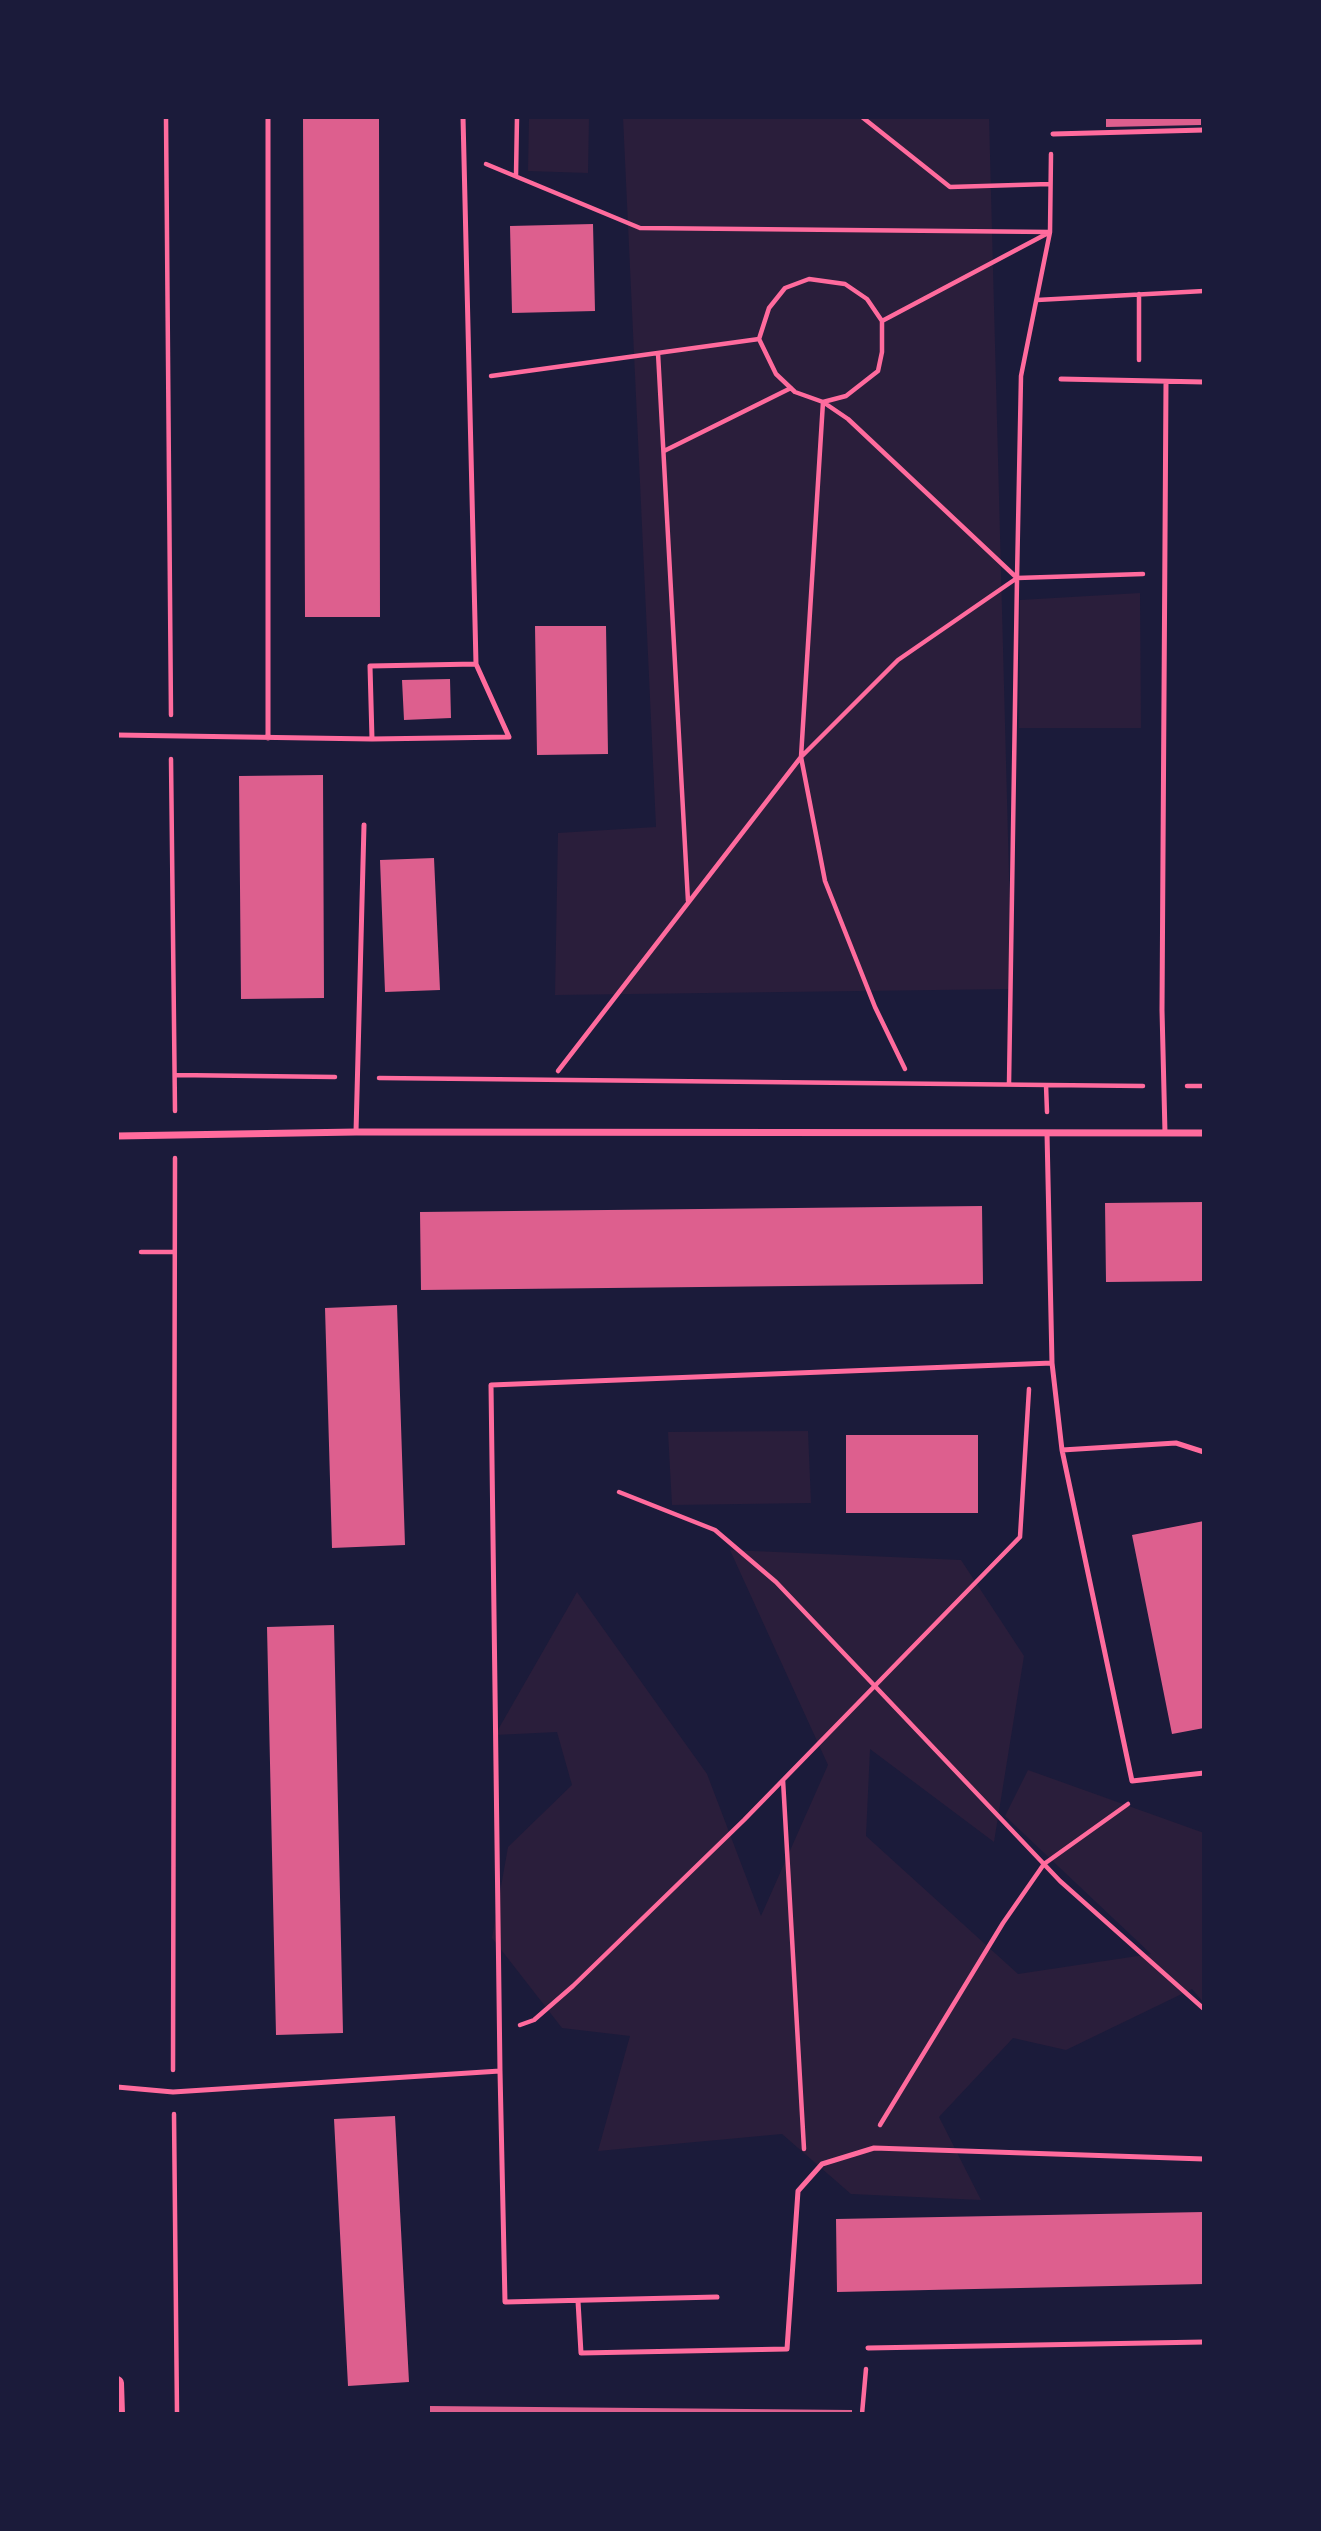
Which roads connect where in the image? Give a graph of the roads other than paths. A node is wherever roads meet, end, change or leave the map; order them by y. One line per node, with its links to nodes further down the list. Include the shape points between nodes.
1 (268, 117): 10 (lane)
2 (463, 117): 8 (lane)
3 (1204, 130): 4 (lane)
4 (1053, 134)
5 (1061, 379): 6 (lane)
6 (1166, 382): 7 (lane); 15 (lane)
7 (1204, 383)
8 (476, 664): 11 (lane, via 370,666); 11 (lane, via 509,737)
9 (117, 735): 10 (lane)
10 (268, 738): 11 (lane)
11 (372, 739)
12 (364, 825): 13 (lane)
13 (356, 1132): 14 (street); 17 (street)
14 (1047, 1133): 15 (street); 18 (lane)
15 (1165, 1133): 16 (street)
16 (1204, 1133)
17 (117, 1136)
18 (1052, 1363): 19 (lane); 22 (lane, via 491,1385)
19 (1062, 1450): 20 (lane, via 1176,1443); 21 (lane, via 1132,1781)
20 (1204, 1452)
21 (1204, 1773)
22 (500, 2071): 23 (lane, via 173,2092); 26 (lane, via 505,2302)
23 (117, 2087)
24 (1204, 2160): 26 (lane, via 874,2148 822,2164 798,2190 787,2349 580,2353)
25 (716, 2297): 26 (lane)
26 (578, 2301)
27 (1204, 2342): 28 (lane)
28 (868, 2348)
29 (117, 2383): 30 (main road)
30 (118, 2414)

